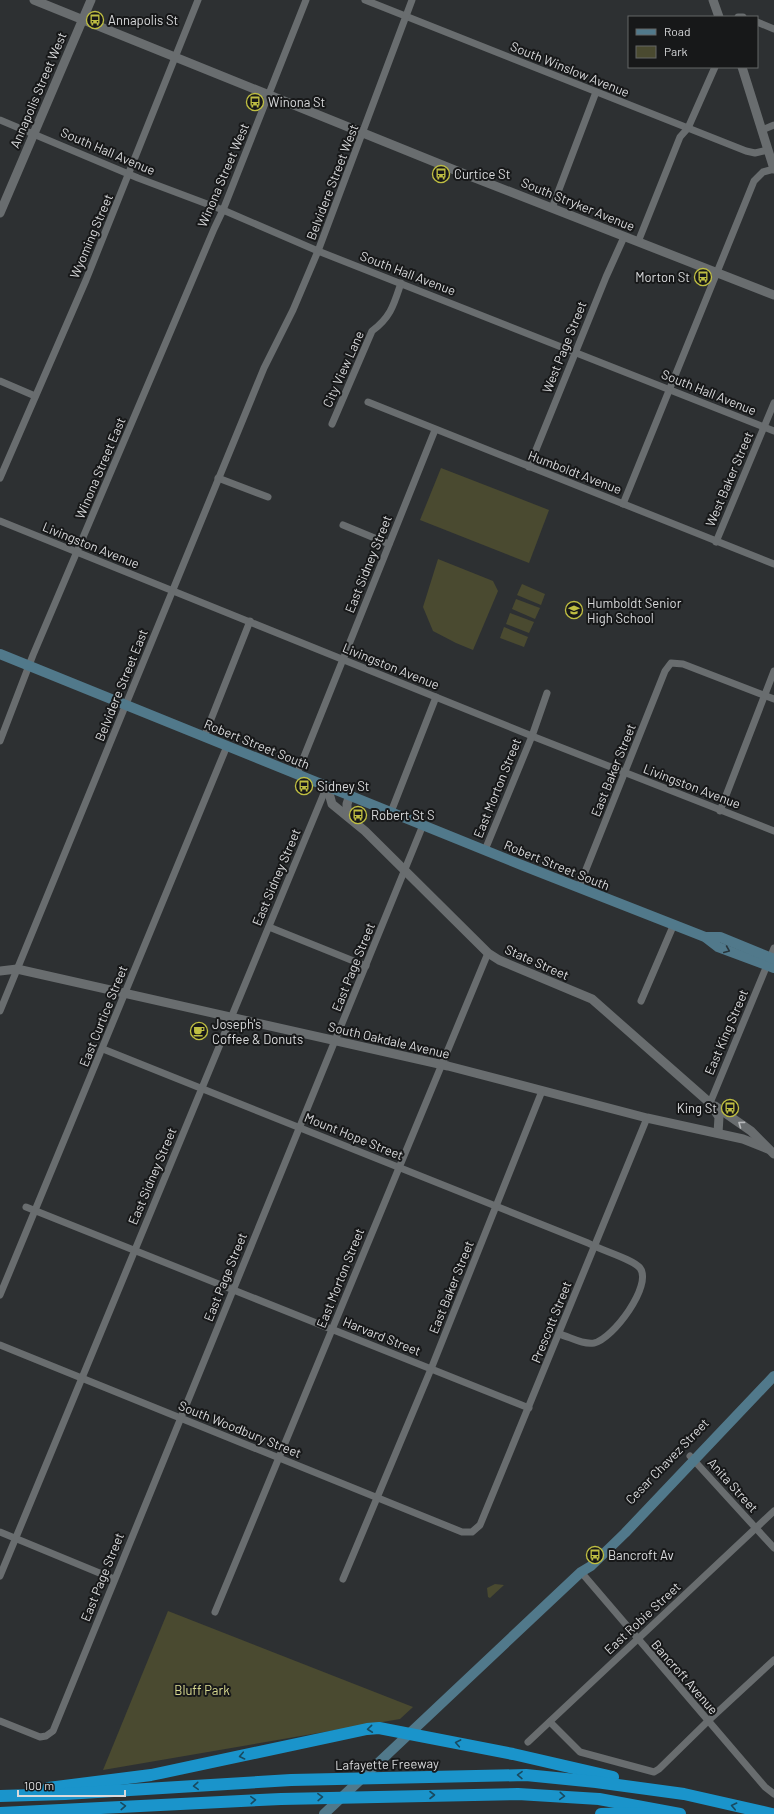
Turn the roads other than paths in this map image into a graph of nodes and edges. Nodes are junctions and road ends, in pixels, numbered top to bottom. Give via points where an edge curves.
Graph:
1 (34, 0) edge
2 (91, 0) edge
3 (198, 0) edge
4 (306, 0) edge
5 (365, 0) edge
6 (412, 0) edge
7 (713, 0) edge
8 (719, 16) edge
9 (406, 17) junction
10 (83, 20) junction
11 (758, 22) edge
12 (774, 29) edge
13 (176, 58) junction
14 (715, 68) edge
15 (742, 68) edge
16 (596, 92) junction
17 (270, 95) junction
18 (0, 120) edge
19 (774, 125) edge
20 (688, 128) junction
21 (762, 130) junction
22 (363, 132) junction
23 (34, 134) junction
24 (768, 150) junction
25 (774, 169) edge
26 (130, 174) junction
27 (552, 208) junction
28 (223, 210) junction
29 (0, 213) edge
30 (624, 237) junction
31 (638, 242) junction
32 (318, 251) junction
33 (717, 273) junction
34 (401, 283) junction
35 (774, 296) edge
36 (177, 315) joint
37 (576, 352) junction
38 (264, 368) joint
39 (0, 380) edge
40 (670, 390) junction
41 (35, 396) junction
42 (368, 402) dead end
43 (774, 403) edge
44 (332, 424) dead end
45 (764, 427) junction
46 (435, 430) junction
47 (774, 431) edge
48 (529, 467) junction
49 (0, 478) edge
50 (218, 478) junction
51 (268, 497) dead end
52 (623, 504) junction
53 (0, 521) edge
54 (343, 525) dead end
55 (716, 542) junction
56 (389, 544) junction
57 (78, 552) junction
58 (774, 564) edge
59 (173, 591) junction
60 (250, 621) junction
61 (0, 654) edge
62 (343, 659) junction
63 (29, 666) junction
64 (774, 671) edge
65 (547, 693) dead end
66 (764, 695) junction
67 (436, 697) junction
68 (774, 700) edge
69 (126, 705) junction
70 (532, 736) junction
71 (204, 737) junction
72 (0, 742) edge
73 (227, 746) junction
74 (626, 773) junction
75 (297, 774) junction
76 (327, 786) junction
77 (350, 796) junction
78 (720, 811) junction
79 (391, 812) junction
80 (347, 814) junction
81 (423, 825) junction
82 (774, 830) edge
83 (485, 850) junction
84 (404, 871) junction
85 (579, 887) junction
86 (674, 924) junction
87 (268, 927) junction
88 (488, 953) junction
89 (774, 954) edge
90 (752, 956) junction
91 (366, 966) junction
92 (17, 969) junction
93 (0, 971) edge
94 (771, 971) edge
95 (126, 994) junction
96 (641, 1001) dead end
97 (0, 1011) edge
98 (231, 1018) junction
99 (336, 1041) junction
100 (103, 1049) junction
101 (441, 1065) junction
102 (202, 1089) junction
103 (542, 1091) junction
104 (710, 1103) junction
105 (647, 1118) junction
106 (300, 1127) junction
107 (718, 1133) junction
108 (771, 1152) edge
109 (399, 1168) junction
110 (26, 1207) dead end
111 (497, 1207) junction
112 (36, 1210) junction
113 (595, 1248) junction
114 (134, 1250) junction
115 (233, 1290) junction
116 (0, 1295) edge
117 (332, 1330) junction
118 (559, 1334) junction
119 (0, 1345) edge
120 (431, 1369) junction
121 (774, 1370) edge
122 (774, 1376) edge
123 (81, 1378) junction
124 (529, 1408) junction
125 (180, 1418) junction
126 (278, 1457) junction
127 (692, 1458) junction
128 (376, 1498) junction
129 (774, 1511) edge
130 (756, 1528) junction
131 (0, 1532) edge
132 (472, 1532) joint
133 (16, 1538) junction
134 (774, 1548) edge
135 (581, 1572) junction
136 (0, 1576) edge
137 (114, 1579) junction
138 (343, 1579) dead end
139 (215, 1612) dead end
140 (637, 1639) junction
141 (774, 1660) edge
142 (0, 1721) edge
143 (708, 1721) junction
144 (550, 1722) junction
145 (408, 1733) junction
146 (528, 1742) dead end
147 (684, 1794) junction
148 (774, 1794) edge
149 (0, 1795) edge
150 (0, 1813) edge
151 (324, 1814) edge
152 (601, 1814) edge
153 (657, 1814) edge
154 (680, 1814) edge
155 (772, 1814) edge

1 - 10 street, South Stryker Avenue
2 - 10 street, Annapolis Street West
3 - 13 street, Wyoming Street
4 - 17 street, Winona Street West
5 - 9 street, South Winslow Avenue
6 - 9 street, Belvidere Street West
7 - 8 street
9 - 16 street, South Winslow Avenue
9 - 22 street, Belvidere Street West
10 - 13 street, South Stryker Avenue
10 - 23 street, Annapolis Street West
11 - 12 street
13 - 17 street, South Stryker Avenue
13 - 26 street, Wyoming Street
14 - 20 street
15 - 21 street
16 - 20 street, South Winslow Avenue
16 - 27 street
17 - 22 street, South Stryker Avenue
17 - 28 street, Winona Street West
18 - 23 street, South Hall Avenue
19 - 21 street
20 - 24 street, South Winslow Avenue via 746,151 755,153
20 - 31 street via 680,137
21 - 24 street
22 - 27 street, South Stryker Avenue
22 - 32 street, Belvidere Street West
23 - 26 street, South Hall Avenue
23 - 29 street, Annapolis Street West
24 - 25 street
25 - 33 street via 763,172 754,181
26 - 28 street, South Hall Avenue
26 - 41 street, Wyoming Street
27 - 30 street, South Stryker Avenue
28 - 32 street, South Hall Avenue
28 - 36 street, Winona Street West
30 - 31 street, South Stryker Avenue
30 - 37 street, West Page Street
31 - 33 street, South Stryker Avenue
32 - 34 street, South Hall Avenue
32 - 38 street, Belvidere Street West via 293,310
33 - 35 street, South Stryker Avenue
33 - 40 street
34 - 37 street, South Hall Avenue
34 - 44 street, City View Lane via 390,314 372,331
36 - 57 street, Winona Street East
37 - 40 street, South Hall Avenue
37 - 48 street, West Page Street
38 - 50 street, Belvidere Street East
39 - 41 street
40 - 45 street, South Hall Avenue
40 - 52 street
41 - 49 street, Wyoming Street
42 - 46 street, Humboldt Avenue
43 - 45 street, West Baker Street
45 - 47 street, South Hall Avenue
45 - 55 street, West Baker Street
46 - 48 street, Humboldt Avenue
46 - 56 street, East Sidney Street
48 - 52 street, Humboldt Avenue
50 - 51 street
50 - 59 street, Belvidere Street East
52 - 55 street, Humboldt Avenue
53 - 57 street, Livingston Avenue
54 - 56 street
55 - 58 street, Humboldt Avenue
56 - 62 street, East Sidney Street
57 - 59 street, Livingston Avenue
57 - 63 street, Winona Street East
59 - 60 street, Livingston Avenue
59 - 69 street, Belvidere Street East
60 - 62 street, Livingston Avenue
60 - 71 street
61 - 63 main road, Robert Street South
62 - 67 street, Livingston Avenue
62 - 75 street, East Sidney Street
63 - 69 main road, Robert Street South
63 - 72 street, Winona Street East
64 - 66 street
65 - 70 street, East Morton Street
66 - 68 street
66 - 74 street, East Baker Street via 683,664 671,663 665,671
66 - 78 street
67 - 70 street, Livingston Avenue
67 - 79 street
69 - 71 main road, Robert Street South
69 - 92 street, Belvidere Street East
70 - 74 street, Livingston Avenue
70 - 83 street, East Morton Street
71 - 73 main road, Robert Street South
73 - 75 main road, Robert Street South
73 - 95 street, East Curtice Street
74 - 78 street, Livingston Avenue
74 - 85 street, East Baker Street
75 - 76 main road, Robert Street South
76 - 77 main road, Robert Street South
76 - 80 street, State Street via 332,804
76 - 87 street, East Sidney Street
77 - 79 main road, Robert Street South
77 - 80 street
78 - 82 street, Livingston Avenue
79 - 81 main road, Robert Street South
80 - 84 street, State Street
81 - 83 main road, Robert Street South
81 - 84 street, East Page Street
83 - 85 main road, Robert Street South
84 - 88 street, State Street
84 - 91 street, East Page Street
85 - 86 main road, Robert Street South
86 - 90 main road, Robert Street South via 705,936 715,945
86 - 96 street
87 - 91 street
87 - 98 street, East Sidney Street
88 - 101 street, East Morton Street
88 - 104 street, State Street via 592,1000
89 - 90 main road, Robert Street South
90 - 94 main road
91 - 99 street, East Page Street
92 - 93 street, South Oakdale Avenue
92 - 95 street, South Oakdale Avenue
92 - 97 street, Belvidere Street East
94 - 104 street, East King Street
95 - 98 street, South Oakdale Avenue
95 - 100 street, East Curtice Street
98 - 99 street, South Oakdale Avenue
98 - 102 street, East Sidney Street
99 - 101 street, South Oakdale Avenue
99 - 106 street, East Page Street
100 - 102 street, Mount Hope Street
100 - 112 street, East Curtice Street
101 - 103 street, South Oakdale Avenue
101 - 109 street, East Morton Street
102 - 106 street, Mount Hope Street
102 - 114 street, East Sidney Street
103 - 105 street, South Oakdale Avenue
103 - 111 street, East Baker Street
104 - 107 street, State Street via 719,1117
108 -> 104 street, State Street via 751,1131
105 - 107 street, South Oakdale Avenue
105 - 113 street, Prescott Street
106 - 109 street, Mount Hope Street
106 - 115 street, East Page Street
107 - 108 street, South Oakdale Avenue via 750,1141
109 - 111 street, Mount Hope Street
109 - 117 street, East Morton Street
110 - 112 street, Harvard Street
111 - 113 street, Mount Hope Street
111 - 120 street, East Baker Street
112 - 114 street, Harvard Street
112 - 116 street, East Curtice Street
113 - 118 street, Prescott Street
113 - 118 street, Mount Hope Street via 638,1266 643,1275 642,1286 620,1324 598,1342 586,1343
114 - 115 street, Harvard Street
114 - 123 street, East Sidney Street
115 - 117 street, Harvard Street
115 - 125 street, East Page Street
117 - 120 street, Harvard Street
117 - 126 street, East Morton Street
118 - 124 street, Prescott Street
119 - 123 street, South Woodbury Street
120 - 124 street, Harvard Street
120 - 128 street, East Baker Street
121 - 127 main road, Cesar Chavez Street
122 - 127 main road, Cesar Chavez Street
123 - 125 street, South Woodbury Street
123 - 133 street, East Sidney Street
124 - 132 street, Prescott Street via 480,1525
125 - 126 street, South Woodbury Street
125 - 137 street, East Page Street
126 - 128 street, South Woodbury Street
126 - 139 street, East Morton Street
127 - 130 street, Anita Street
127 - 135 main road, Cesar Chavez Street via 625,1533 591,1566
128 - 132 street, South Woodbury Street via 462,1532
128 - 138 street, East Baker Street
129 - 130 street, East Robie Street
130 - 134 street, Anita Street
130 - 140 street, East Robie Street
131 - 133 street
133 - 136 street, East Sidney Street
133 - 137 street
135 - 140 street, Bancroft Avenue
135 - 145 main road, Cesar Chavez Street
137 - 142 street, East Page Street via 52,1731 40,1737
140 - 143 street, Bancroft Avenue
140 - 144 street, East Robie Street
141 - 143 street
143 - 144 street via 654,1772 580,1752
143 - 148 street, Bancroft Avenue
144 - 146 street, East Robie Street
147 -> 145 highway
145 -> 149 highway via 367,1729 151,1775
145 - 151 main road, Cesar Chavez Street
147 -> 149 highway, Lafayette Freeway via 550,1776 499,1775 291,1780 65,1794
155 -> 147 highway, Lafayette Freeway
150 -> 154 highway via 281,1798 547,1795 613,1801
152 - 153 highway

